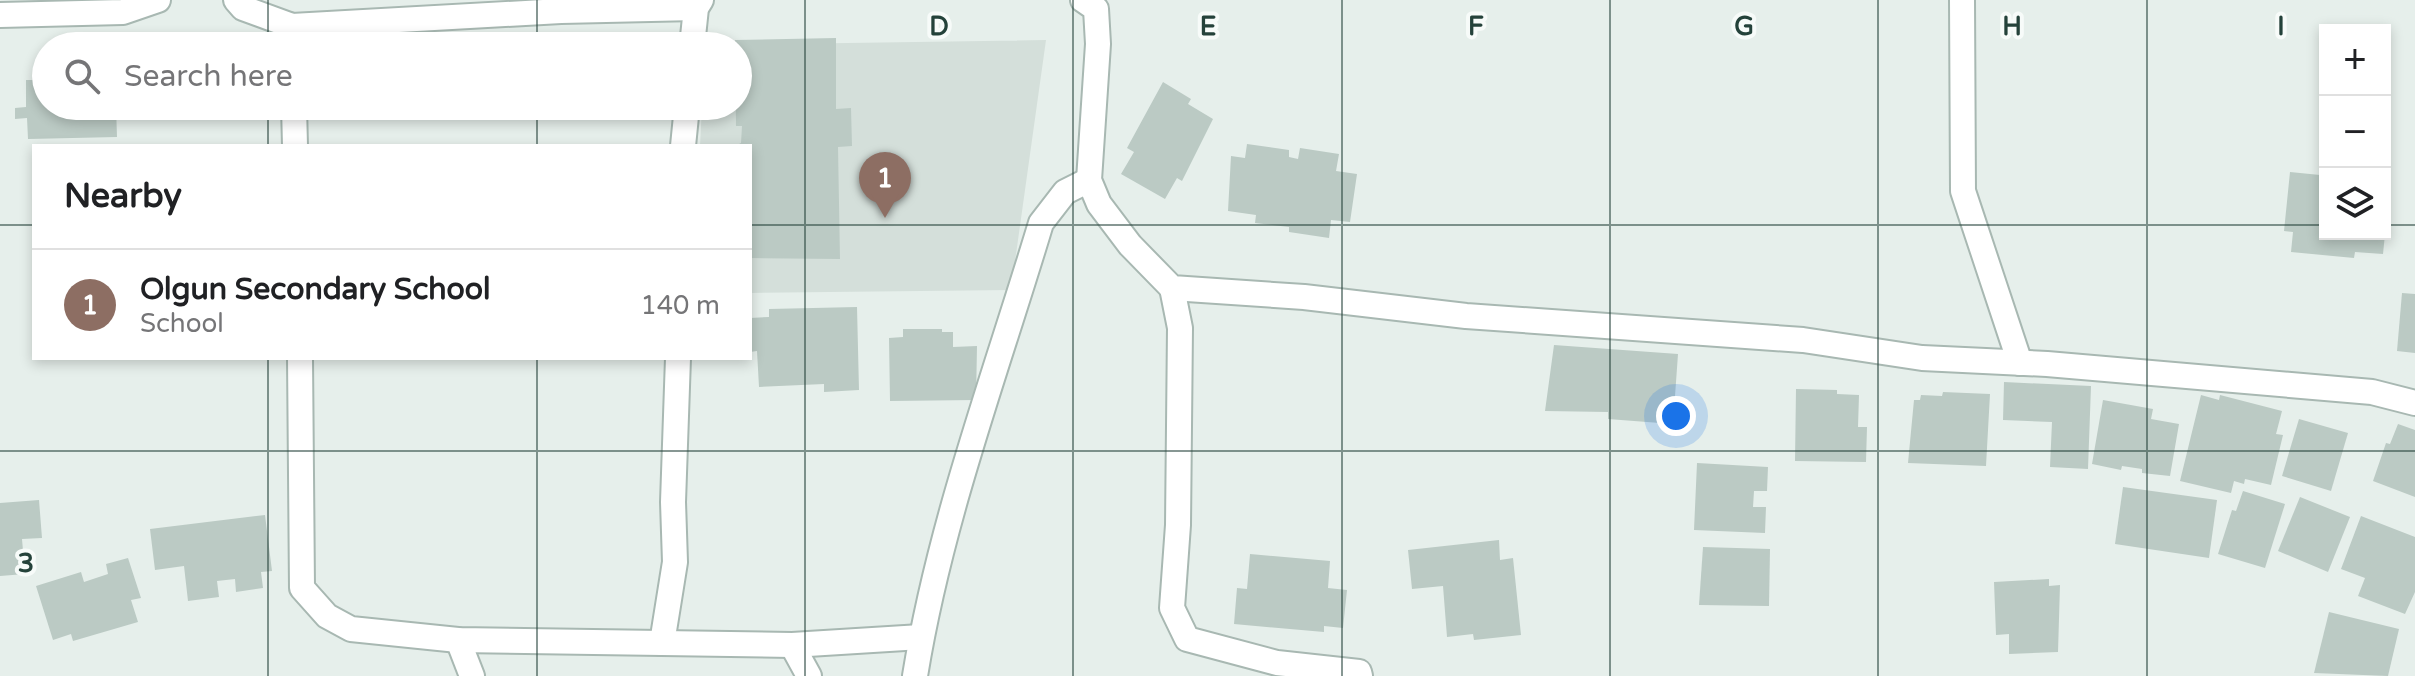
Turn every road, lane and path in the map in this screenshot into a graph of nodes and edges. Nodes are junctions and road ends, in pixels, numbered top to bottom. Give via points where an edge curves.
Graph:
1 (158, 0) edge
2 (236, 0) edge
3 (1083, 0) edge
4 (1962, 0) edge
5 (698, 4) edge
6 (0, 15) edge
7 (286, 32) edge
8 (336, 32) edge
9 (694, 32) edge
10 (294, 120) edge
11 (686, 120) edge
12 (295, 144) edge
13 (683, 144) edge
14 (1089, 180) junction
15 (1172, 288) junction
16 (300, 360) edge
17 (678, 360) edge
18 (2020, 363) junction
19 (2415, 403) edge
20 (921, 637) junction
21 (458, 640) junction
22 (662, 643) junction
23 (792, 645) junction
24 (472, 676) edge
25 (809, 676) edge
26 (915, 676) edge
27 (1360, 676) edge

1 - 6 street via 123,12
2 - 7 street
3 - 14 street via 1096,9 1098,44
4 - 18 street via 1963,191
5 - 8 street
5 - 9 street
10 - 12 street
11 - 13 street
14 - 15 street via 1099,204 1130,245
14 - 20 street via 1065,192 1041,223 968,450
15 - 18 street
15 - 27 street via 1180,328 1172,608 1187,639 1277,663
16 - 21 street via 302,588 327,616 351,629
17 - 22 street via 675,562
18 - 19 street via 2372,392
20 - 23 street
20 - 26 street
21 - 22 street
21 - 24 street
22 - 23 street
23 - 25 street

